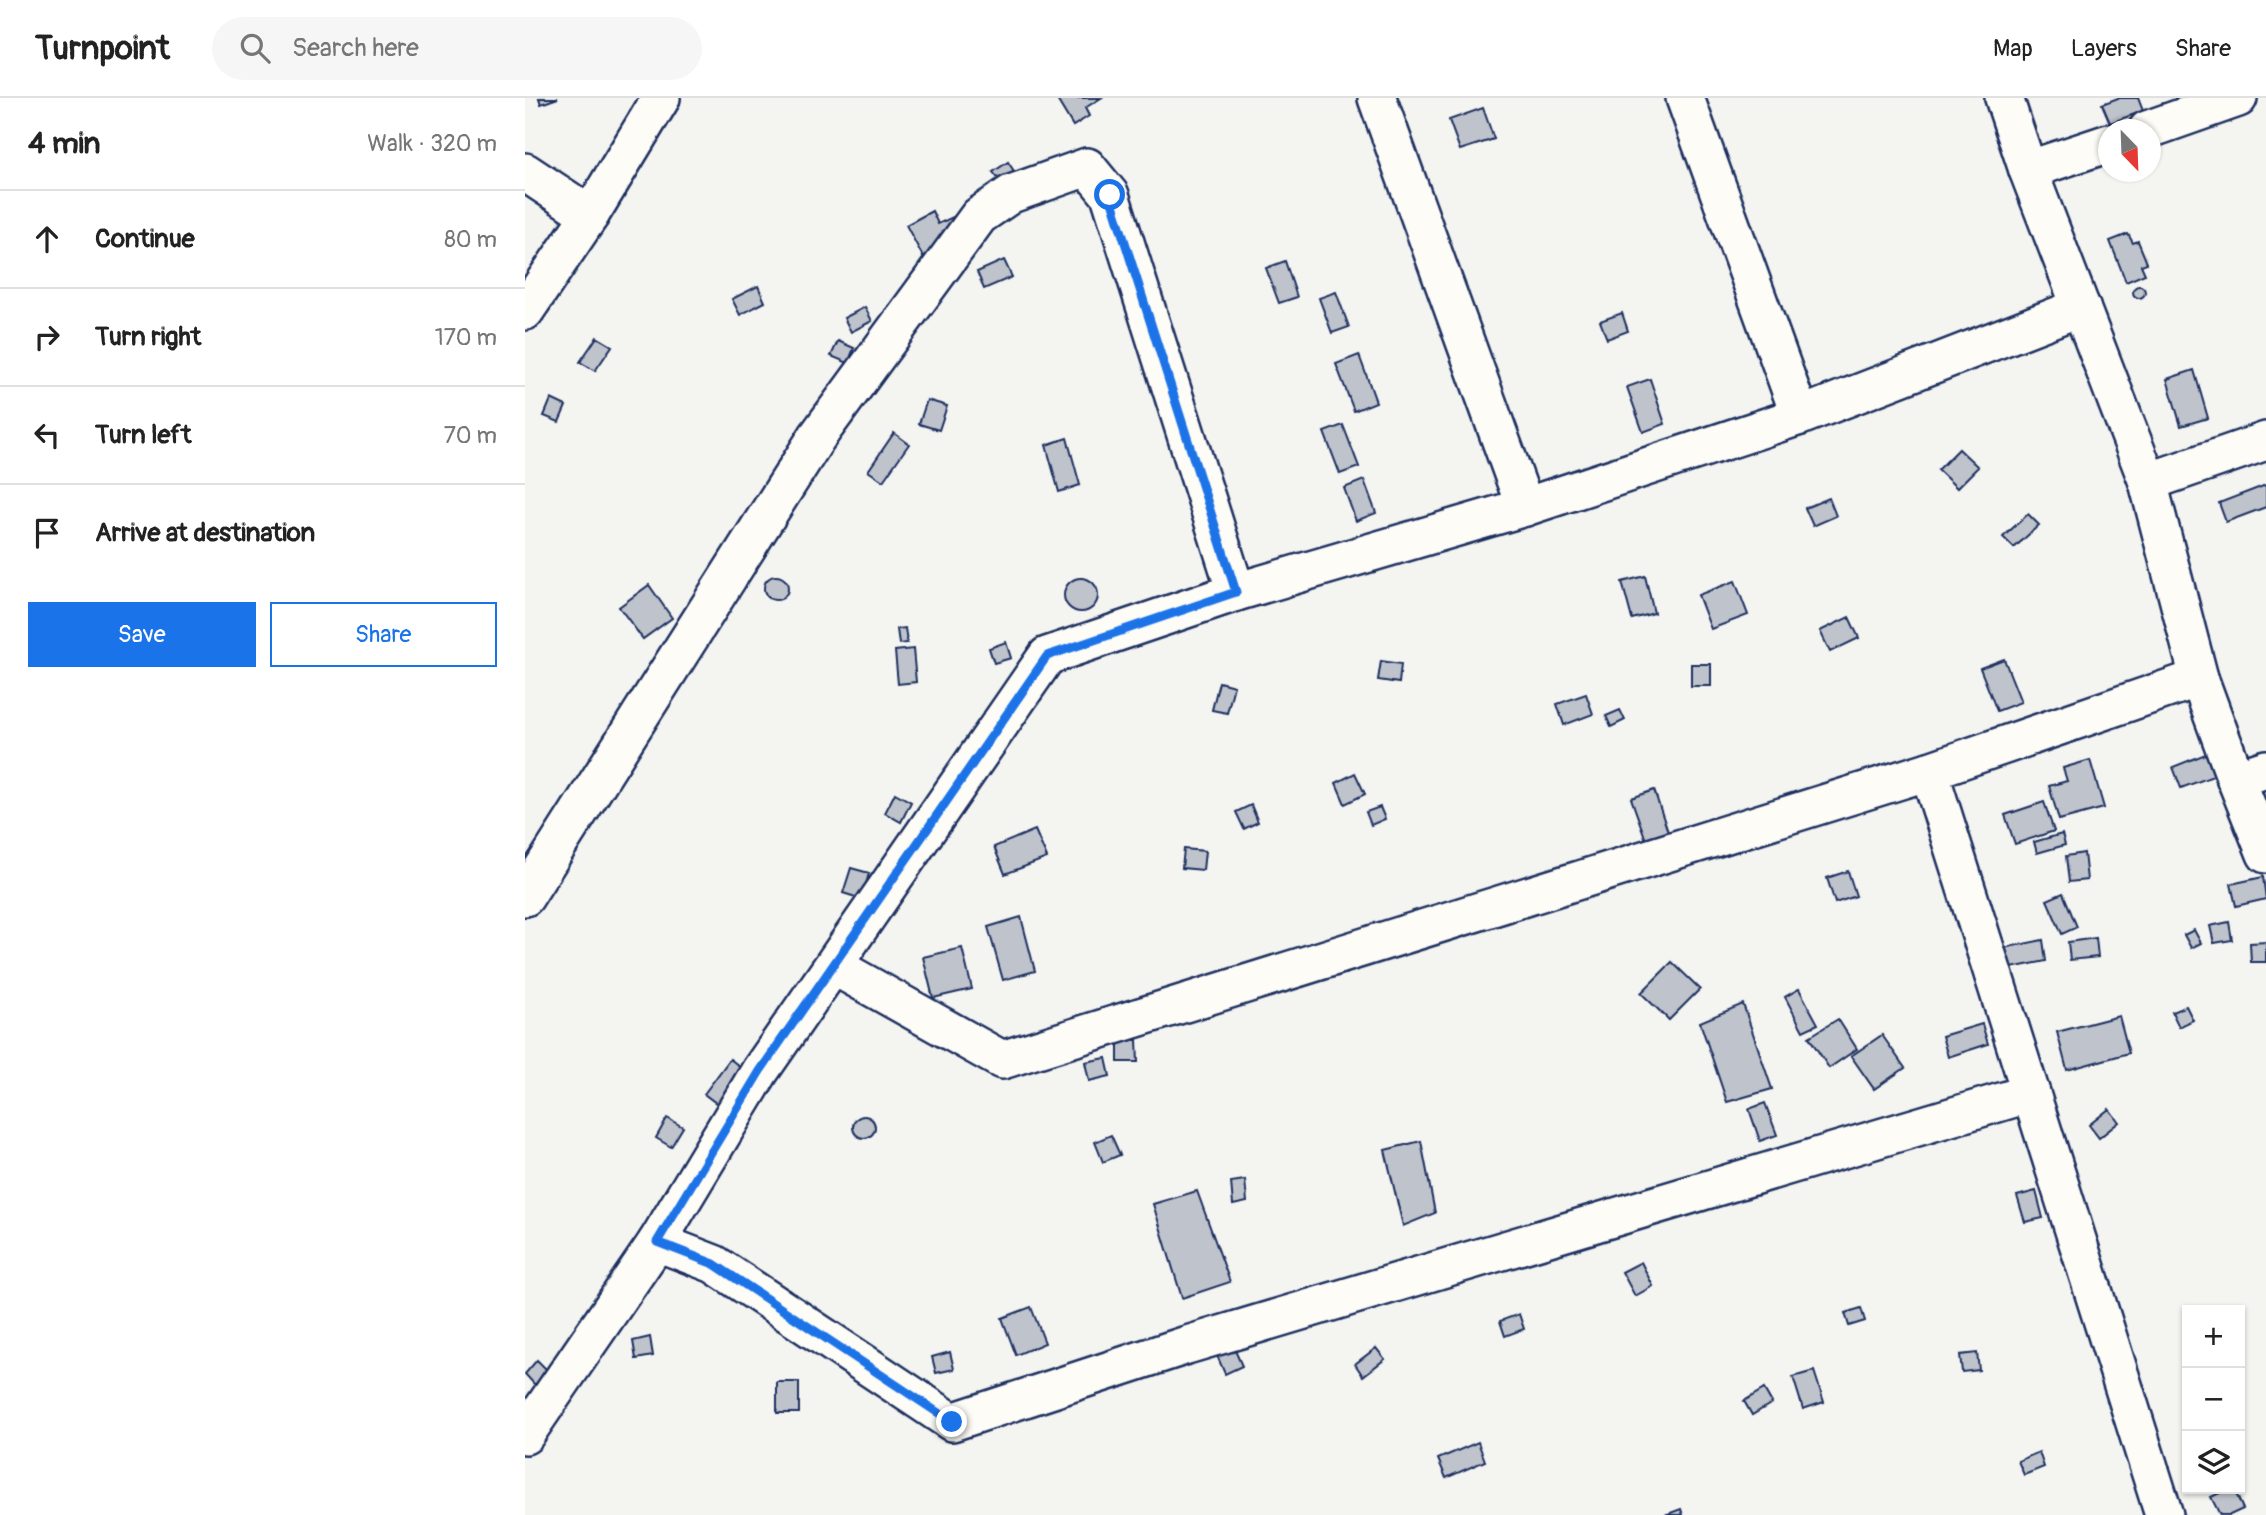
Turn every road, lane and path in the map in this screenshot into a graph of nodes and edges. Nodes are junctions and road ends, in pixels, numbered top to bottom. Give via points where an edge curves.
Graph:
1 (661, 98) edge
2 (1377, 98) edge
3 (1685, 98) edge
4 (2004, 98) edge
5 (2238, 98) edge
6 (2161, 125) edge
7 (2098, 147) edge
8 (2028, 170) junction
9 (525, 172) edge
10 (590, 215) junction
11 (2081, 307) junction
12 (525, 311) edge
13 (1800, 416) junction
14 (2266, 441) edge
15 (2148, 482) junction
16 (1525, 507) junction
17 (1236, 592) junction
18 (2199, 678) junction
19 (1929, 771) junction
20 (2251, 774) edge
21 (2266, 854) edge
22 (529, 881) edge
23 (834, 966) junction
24 (2031, 1093) junction
25 (657, 1242) junction
26 (525, 1435) edge
27 (2164, 1515) edge

1 - 10 street
2 - 16 street
3 - 13 street
4 - 8 street
5 - 6 street
7 - 8 street
8 - 11 street
9 - 10 street
10 - 12 street
11 - 13 street
11 - 15 street
13 - 16 street
14 - 15 street
15 - 18 street
16 - 17 street
17 - 22 street via 1110,195 1087,167 1011,194 979,216 817,437
17 - 23 street via 1047,656
18 - 19 street
18 - 20 street
19 - 23 street via 1002,1060
19 - 24 street
20 - 21 street
23 - 25 street via 760,1071
24 - 25 street via 1200,1341 952,1422 714,1264
24 - 27 street
25 - 26 street

